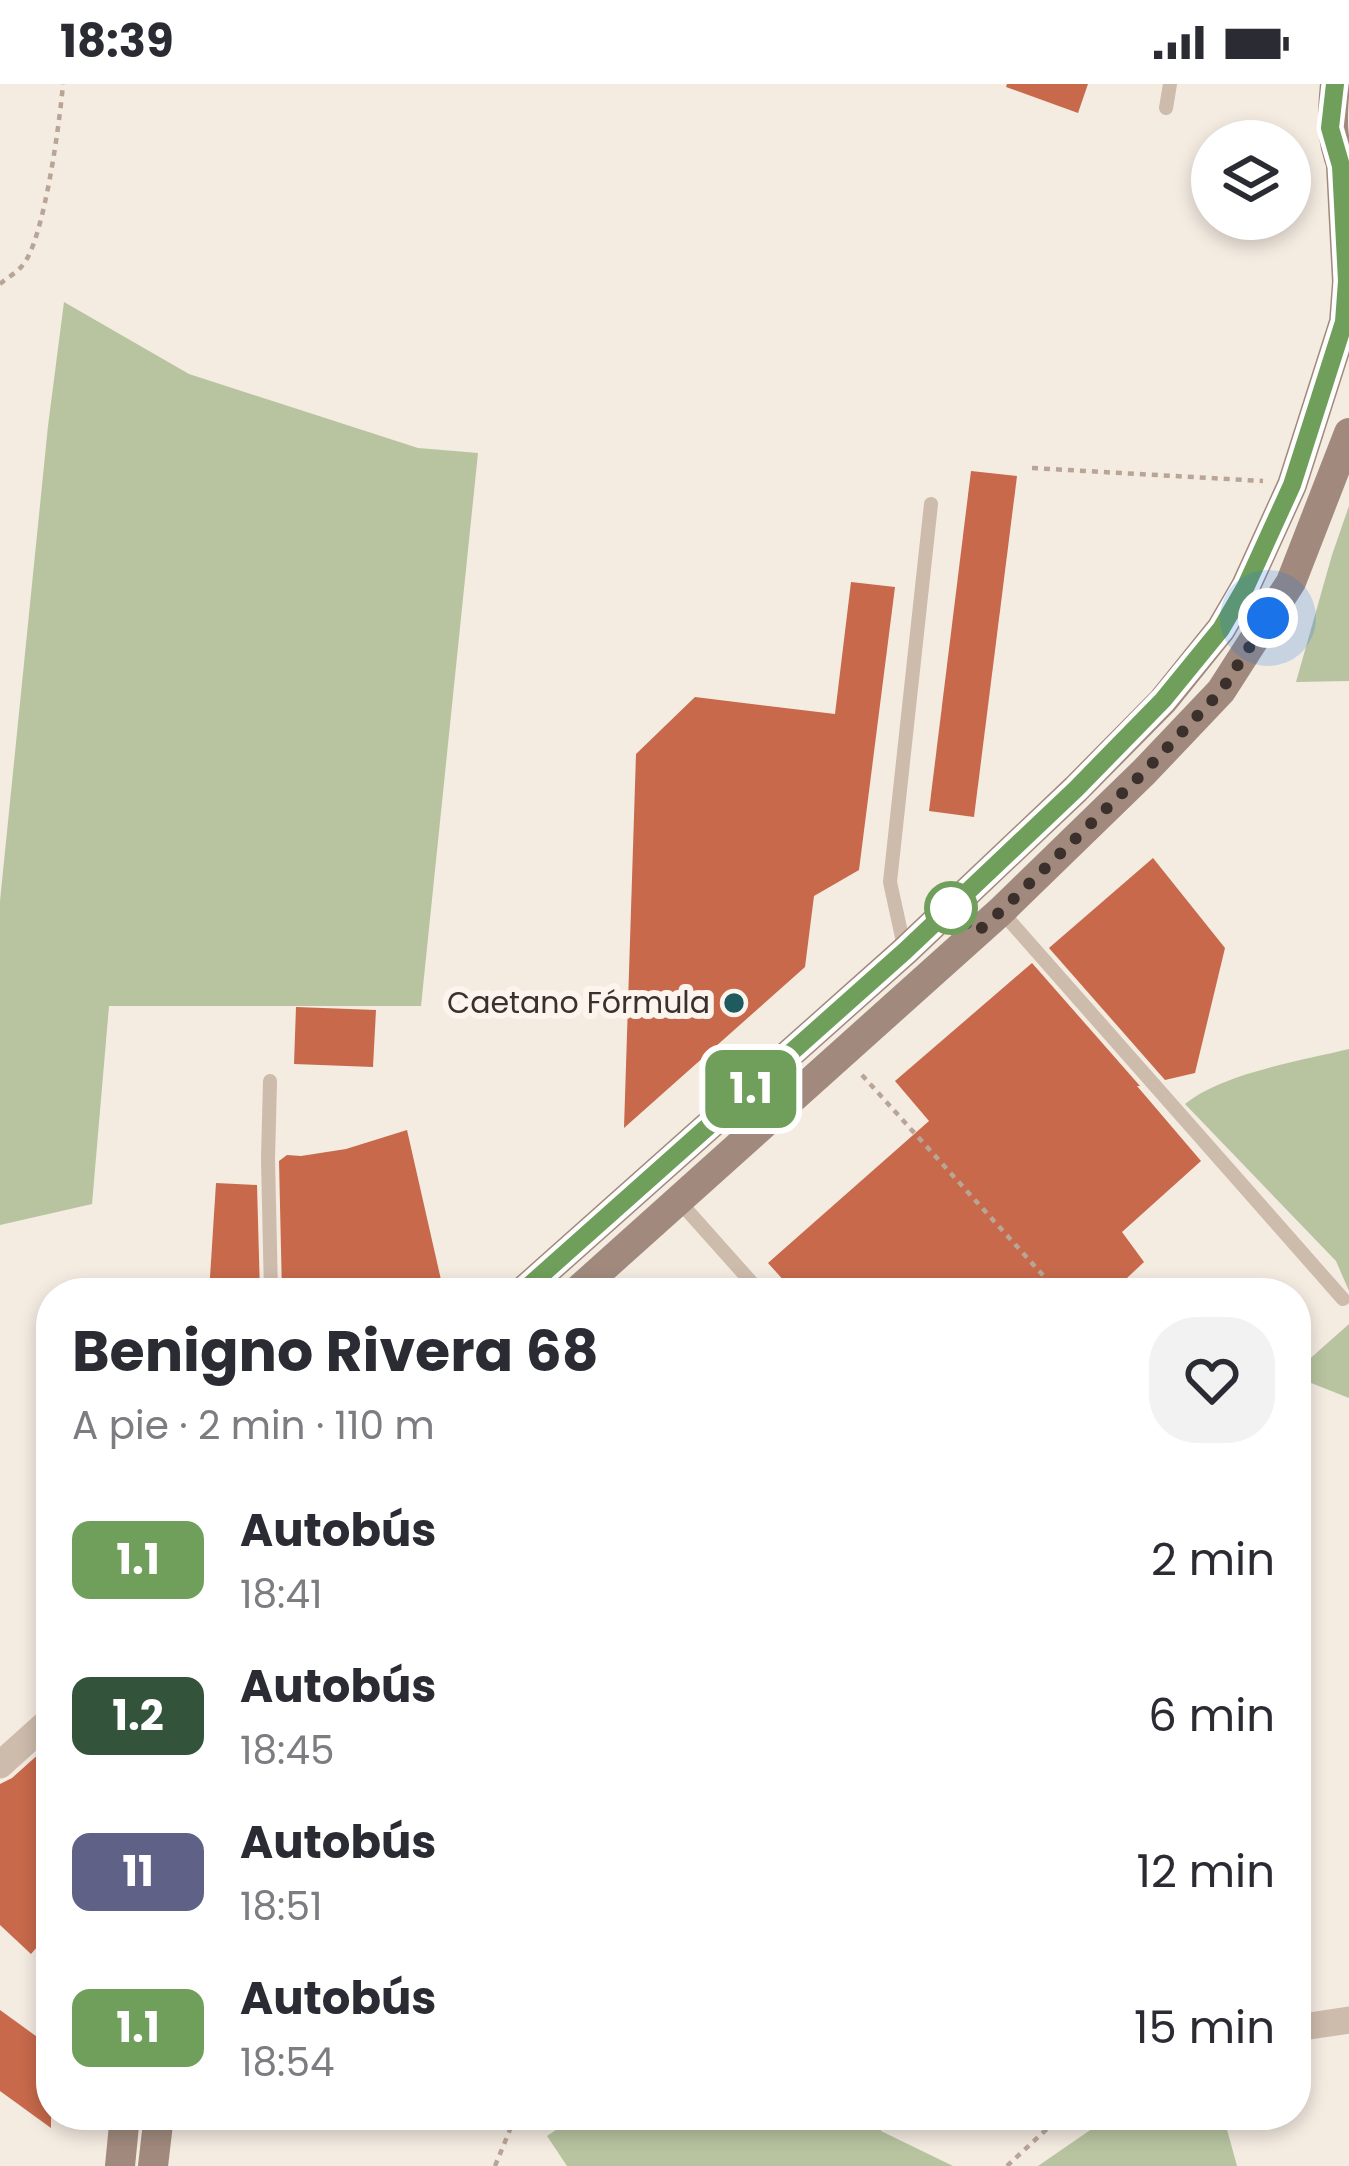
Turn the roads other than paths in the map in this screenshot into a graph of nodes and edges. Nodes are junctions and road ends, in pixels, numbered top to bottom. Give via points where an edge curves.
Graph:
1 (1170, 84) edge
2 (1335, 84) edge
3 (1166, 108) dead end
4 (1345, 174) edge
5 (1349, 433) edge
6 (932, 504) dead end
7 (1001, 911) junction
8 (905, 951) junction
9 (270, 1081) dead end
10 (678, 1200) junction
11 (271, 1278) edge
12 (537, 1278) edge
13 (592, 1278) edge
14 (747, 1278) edge
15 (1342, 1299) dead end
16 (36, 1733) edge
17 (0, 1765) edge
18 (1349, 2020) edge
19 (1311, 2026) edge
20 (124, 2130) edge
21 (157, 2130) edge
22 (120, 2166) edge
23 (153, 2166) edge

1 - 3 lane
2 - 4 main road via 1330,128
4 - 8 main road via 1344,322 1292,485 1246,586 1163,700
5 - 7 main road via 1292,581 1221,691
6 - 8 lane via 890,882
7 - 10 main road
7 - 15 lane
8 - 12 main road
9 - 11 lane
10 - 13 main road
10 - 14 lane
16 - 17 street
18 - 19 street
20 - 22 main road
21 - 23 main road

